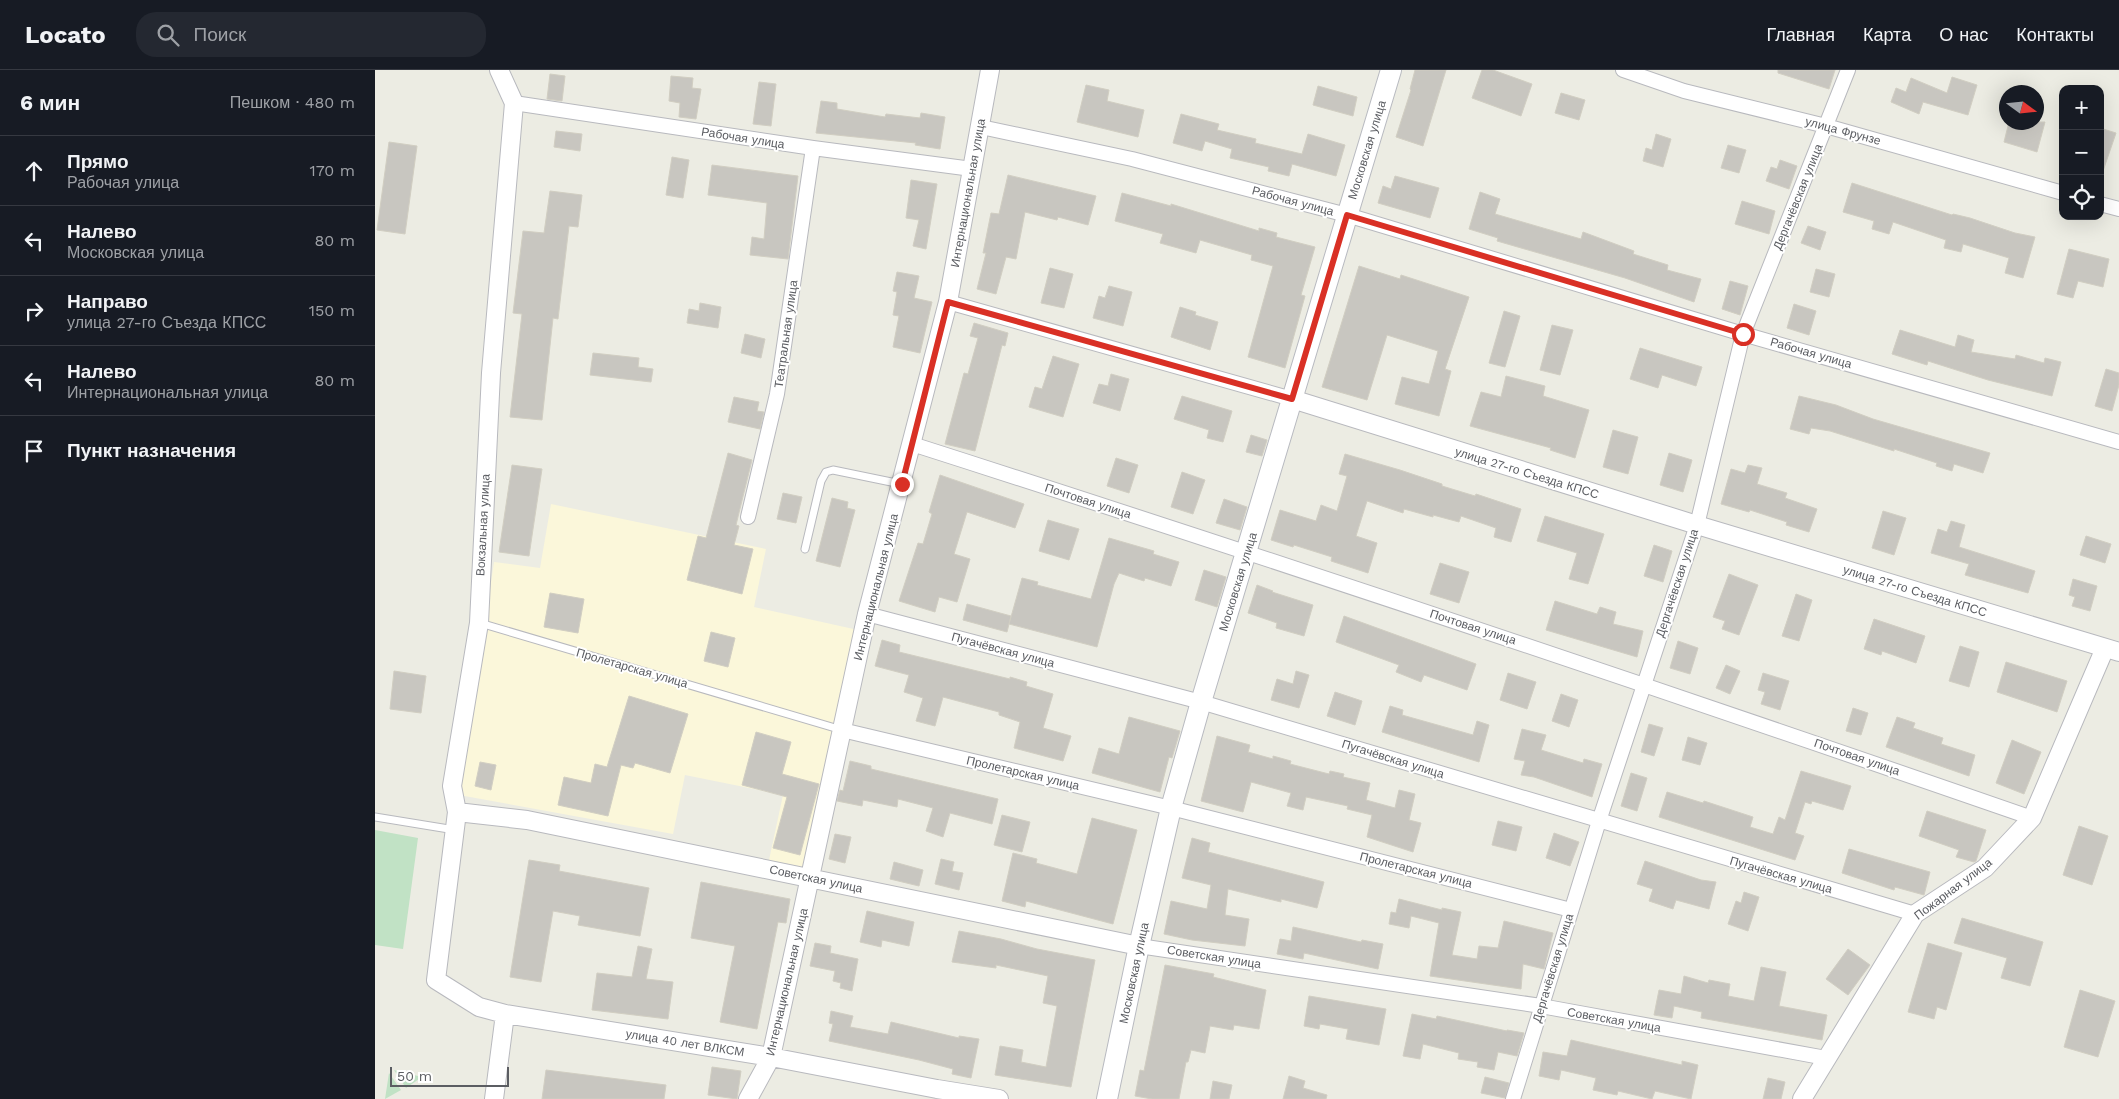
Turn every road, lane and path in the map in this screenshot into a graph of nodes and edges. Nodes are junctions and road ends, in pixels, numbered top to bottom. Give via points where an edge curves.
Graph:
1 (499, 70) edge
2 (990, 70) edge
3 (1391, 70) edge
4 (1623, 70) edge
5 (1848, 70) edge
6 (514, 103) junction
7 (1826, 126) junction
8 (981, 127) junction
9 (813, 148) junction
10 (972, 169) junction
11 (2059, 192) edge
12 (2104, 205) edge
13 (2119, 209) edge
14 (1347, 215) junction
15 (948, 302) junction
16 (1743, 334) junction
17 (1292, 399) junction
18 (2119, 442) edge
19 (912, 444) junction
20 (902, 484) junction
21 (748, 517) dead end
22 (1697, 526) junction
23 (805, 549) dead end
24 (1247, 551) junction
25 (867, 614) junction
26 (479, 623) junction
27 (2112, 650) edge
28 (1644, 684) junction
29 (1201, 702) junction
30 (842, 730) junction
31 (1171, 808) junction
32 (457, 812) junction
33 (375, 817) edge
34 (2032, 818) junction
35 (1599, 821) junction
36 (455, 830) junction
37 (810, 878) junction
38 (1571, 910) junction
39 (1915, 914) junction
40 (1139, 946) junction
41 (436, 980) joint
42 (1541, 1006) junction
43 (505, 1014) junction
44 (771, 1057) junction
45 (1826, 1058) junction
46 (494, 1099) edge
47 (748, 1099) edge
48 (999, 1099) edge
49 (1107, 1099) edge
50 (1513, 1099) edge
51 (1802, 1099) edge

1 - 6 street, Вокзальная улица
2 - 8 street, Интернациональная улица
3 - 14 main road, Московская улица
4 - 7 street, улица Фрунзе via 1685,91
5 - 7 street, Дергачёвская улица
6 - 9 street, Рабочая улица
6 - 26 street, Вокзальная улица via 491,372
7 - 11 street, улица Фрунзе
7 - 16 street, Дергачёвская улица
8 - 10 street, Интернациональная улица
8 - 14 street, Рабочая улица via 1132,159
9 - 10 street, Рабочая улица
9 - 21 street, Театральная улица via 777,394
10 - 15 street, Интернациональная улица
12 - 13 street
14 - 16 street, Рабочая улица
14 - 17 main road, Московская улица
15 - 17 street, улица 27-го Съезда КПСС
15 - 19 street, Интернациональная улица
16 - 18 street, Рабочая улица
16 - 22 street, Дергачёвская улица
17 - 22 street, улица 27-го Съезда КПСС
17 - 24 main road, Московская улица
19 - 20 street, Интернациональная улица
19 - 24 street, Почтовая улица
20 - 23 lane via 833,470 826,472
20 - 25 street, Интернациональная улица
22 - 27 street, улица 27-го Съезда КПСС
22 - 28 street, Дергачёвская улица
24 - 28 street, Почтовая улица
24 - 29 main road, Московская улица
25 - 29 street, Пугачёвская улица
25 - 30 street, Интернациональная улица
26 - 30 lane, Пролетарская улица
26 - 32 street, Вокзальная улица via 452,786
27 - 34 street, Пожарная улица
28 - 34 street, Почтовая улица
28 - 35 street, Дергачёвская улица
29 - 31 main road, Московская улица
29 - 35 street, Пугачёвская улица
30 - 31 street, Пролетарская улица
30 - 37 street, Интернациональная улица
31 - 38 street, Пролетарская улица
31 - 40 main road, Московская улица
32 - 36 street, Вокзальная улица
32 - 37 street, Советская улица via 527,820
33 - 36 lane
34 - 39 street, Пожарная улица via 1985,868
35 - 38 street, Дергачёвская улица
35 - 39 street, Пугачёвская улица
36 - 41 street, Вокзальная улица
37 - 40 street, Советская улица
37 - 44 street, Интернациональная улица
38 - 42 street, Дергачёвская улица
39 - 45 street, Пожарная улица
40 - 42 street, Советская улица
40 - 49 main road, Московская улица
41 - 43 street, улица 40 лет ВЛКСМ via 479,1007
42 - 45 street, Советская улица
42 - 50 street, Дергачёвская улица
43 - 44 street, улица 40 лет ВЛКСМ
43 - 46 street
44 - 47 street, Интернациональная улица
44 - 48 street, улица 40 лет ВЛКСМ
45 - 51 street, Пожарная улица

